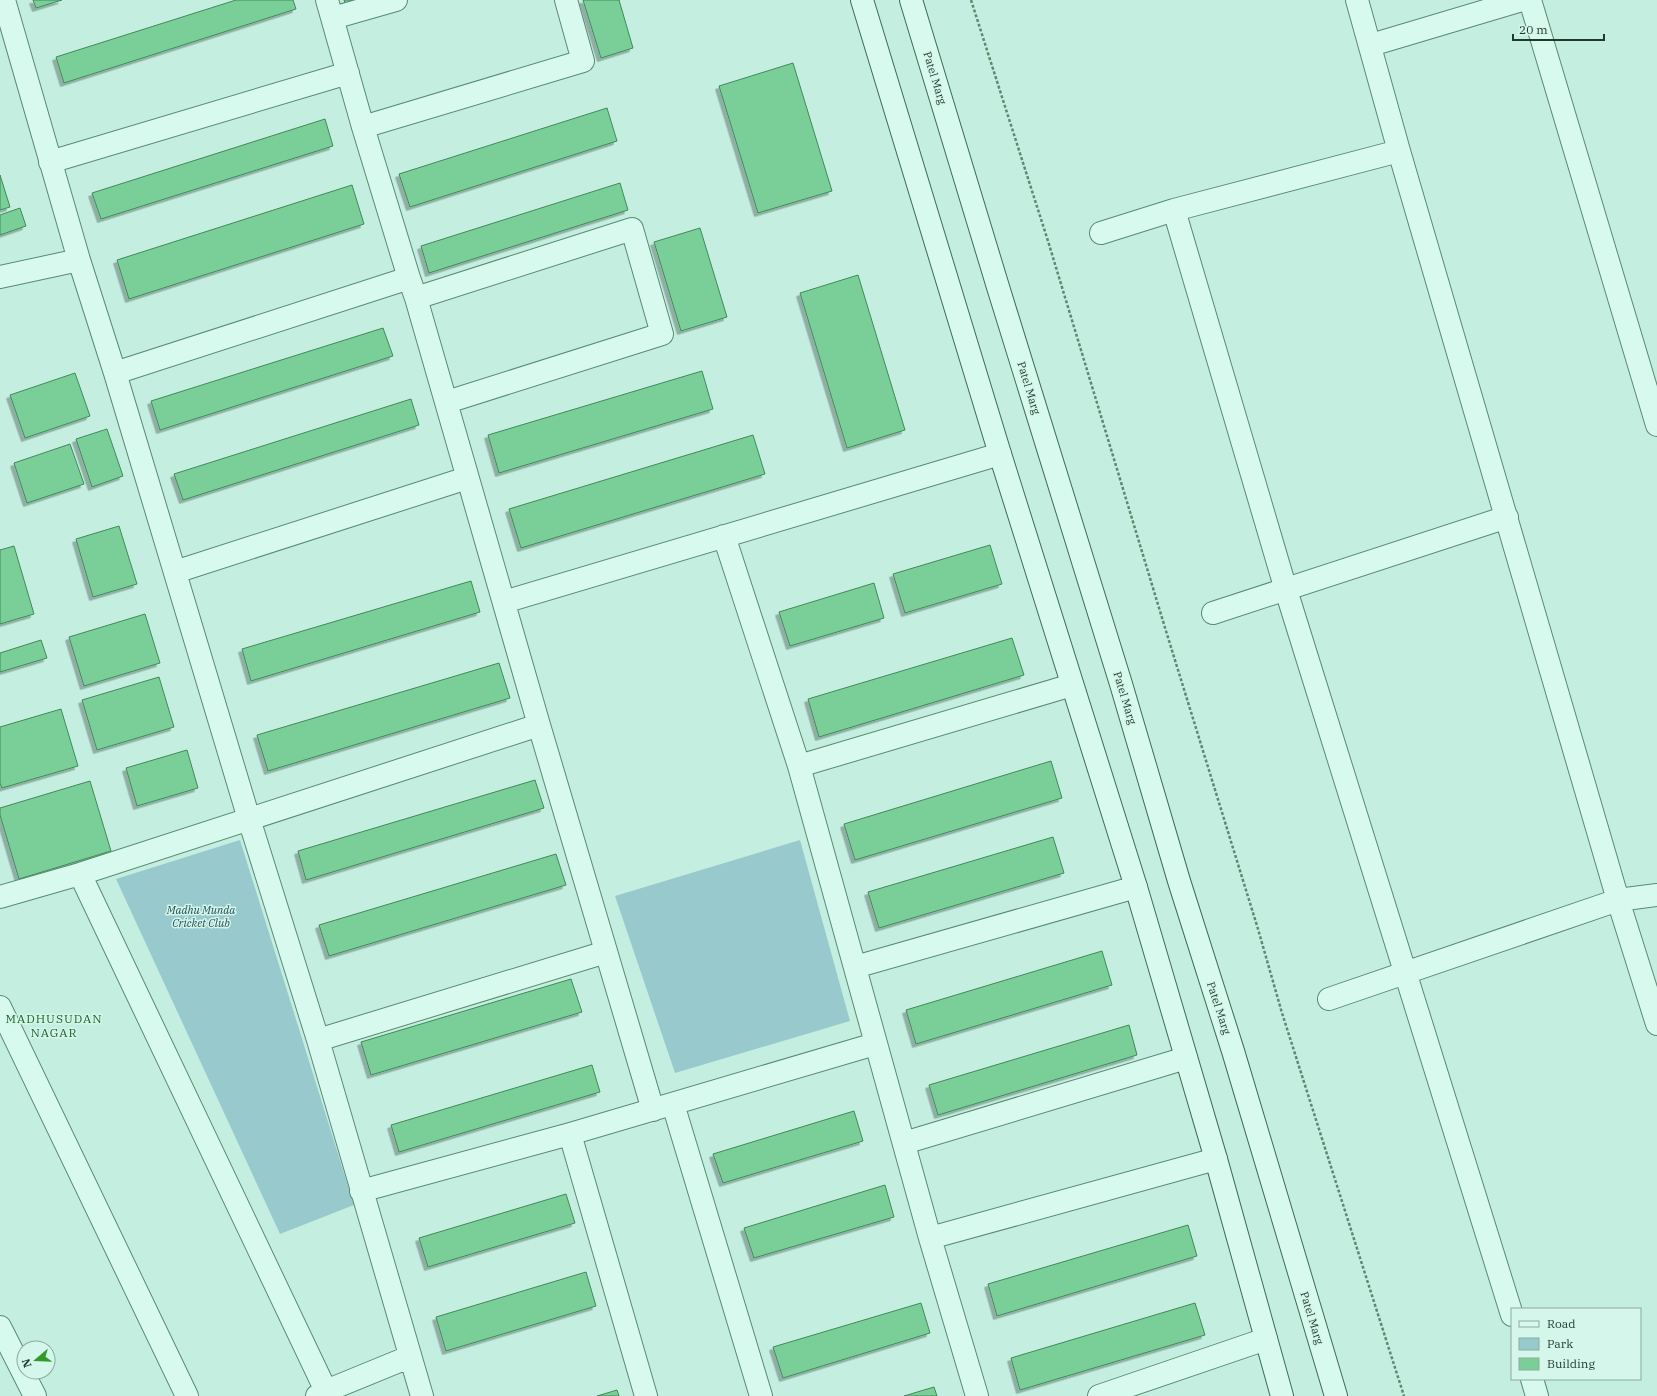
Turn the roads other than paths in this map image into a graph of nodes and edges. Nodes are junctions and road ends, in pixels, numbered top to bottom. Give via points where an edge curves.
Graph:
1 (4, 0) edge
2 (396, 0) edge
3 (566, 0) edge
4 (862, 0) edge
5 (911, 0) edge
6 (1357, 0) edge
7 (1522, 0) edge
8 (1530, 0) edge
9 (330, 9) edge
10 (1370, 45) junction
11 (348, 73) junction
12 (363, 127) junction
13 (1399, 151) junction
14 (50, 162) junction
15 (1174, 210) junction
16 (1101, 233) dead end
17 (79, 260) junction
18 (0, 277) edge
19 (409, 278) junction
20 (416, 298) junction
21 (115, 373) junction
22 (447, 402) junction
23 (1657, 425) edge
24 (1000, 454) junction
25 (467, 478) junction
26 (1507, 517) junction
27 (724, 536) junction
28 (175, 572) junction
29 (1286, 590) junction
30 (504, 602) junction
31 (1213, 613) dead end
32 (1072, 686) junction
33 (539, 725) junction
34 (799, 766) junction
35 (249, 819) junction
36 (80, 874) junction
37 (1136, 887) junction
38 (1657, 895) edge
39 (0, 897) edge
40 (1618, 900) junction
41 (606, 952) junction
42 (855, 967) junction
43 (1405, 974) junction
44 (1328, 999) dead end
45 (0, 1007) edge
46 (1657, 1024) edge
47 (318, 1040) junction
48 (875, 1044) junction
49 (1186, 1058) junction
50 (663, 1107) junction
51 (570, 1134) junction
52 (904, 1144) junction
53 (1216, 1159) junction
54 (361, 1191) junction
55 (930, 1238) junction
56 (1511, 1312) edge
57 (0, 1327) edge
58 (1266, 1339) junction
59 (409, 1357) junction
60 (1532, 1380) edge
61 (322, 1393) edge
62 (35, 1396) edge
63 (187, 1396) edge
64 (422, 1396) edge
65 (646, 1396) edge
66 (761, 1396) edge
67 (977, 1396) edge
68 (1099, 1396) edge
69 (1282, 1396) edge
70 (1336, 1396) edge
71 (1538, 1396) edge

1 - 14 street
2 - 9 street
3 - 12 street via 584,61
4 - 24 street
5 - 70 street, Patel Marg
6 - 10 street
7 - 10 street
8 - 23 street
9 - 11 street
10 - 13 street
11 - 12 street
11 - 14 street
12 - 19 street
13 - 15 street
13 - 26 street
14 - 17 street
15 - 16 street
15 - 29 street
17 - 18 street
17 - 21 street
19 - 20 street
19 - 21 street
20 - 22 street
20 - 22 street via 632,229 662,334
21 - 28 street
22 - 25 street
24 - 27 street
24 - 32 street
25 - 28 street
25 - 30 street
26 - 29 street
26 - 40 street
27 - 30 street
27 - 34 street
28 - 35 street
29 - 31 street
29 - 43 street
30 - 33 street
32 - 34 street
32 - 37 street
33 - 35 street
33 - 41 street
34 - 42 street
35 - 36 street
35 - 47 street
36 - 39 street
36 - 61 street
37 - 42 street
37 - 49 street
38 - 40 street
40 - 43 street
40 - 46 street
41 - 47 street
41 - 50 street
42 - 48 street
43 - 44 street
43 - 56 street
45 - 63 street
47 - 54 street
48 - 50 street
48 - 52 street
49 - 52 street
49 - 53 street
50 - 51 street
50 - 66 street
51 - 54 street
51 - 65 street
52 - 55 street
53 - 55 street
53 - 58 street
54 - 59 street
55 - 67 street
57 - 62 street
58 - 68 street
58 - 69 street
59 - 61 street
59 - 64 street
60 - 71 street

